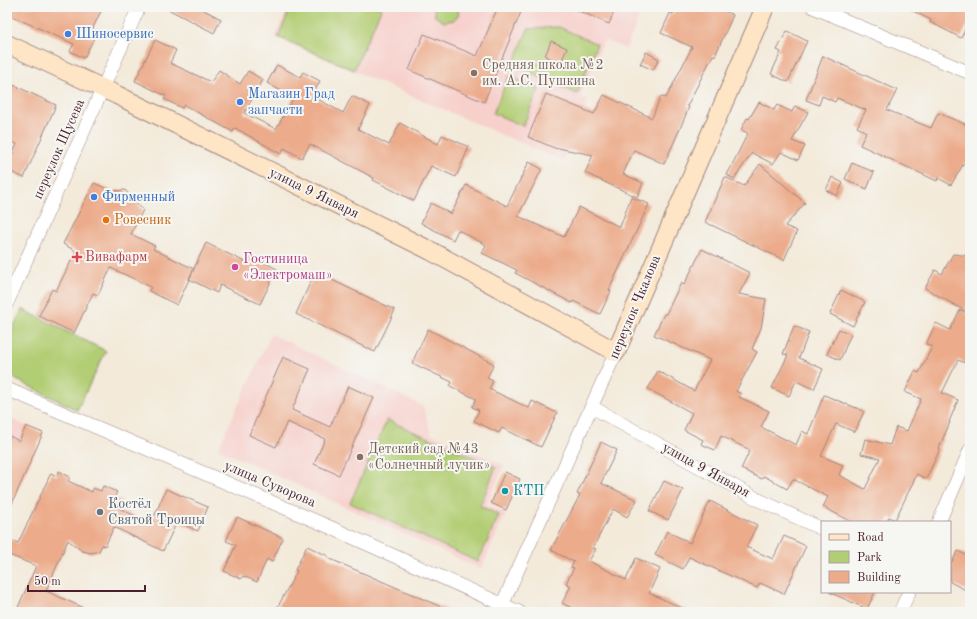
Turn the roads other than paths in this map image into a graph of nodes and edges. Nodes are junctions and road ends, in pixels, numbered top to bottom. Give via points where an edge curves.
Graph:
1 (138, 7) edge
2 (765, 7) edge
3 (813, 7) edge
4 (7, 44) edge
5 (970, 73) edge
6 (103, 88) junction
7 (7, 303) edge
8 (616, 352) junction
9 (7, 389) edge
10 (592, 408) junction
11 (970, 450) edge
12 (939, 521) edge
13 (821, 529) edge
14 (909, 593) edge
15 (502, 605) junction
16 (519, 612) edge
17 (900, 612) edge

1 - 6 street, переулок Щусева
2 - 8 street, переулок Чкалова
3 - 5 street
4 - 6 street, улица 9 Января
6 - 7 street, переулок Щусева
6 - 8 street, улица 9 Января via 431,251
8 - 10 street, переулок Чкалова
9 - 15 street, улица Суворова via 318,522
10 - 13 street, улица 9 Января via 757,499
10 - 15 street, переулок Чкалова
11 - 12 street
14 - 17 street
15 - 16 street, улица Суворова

